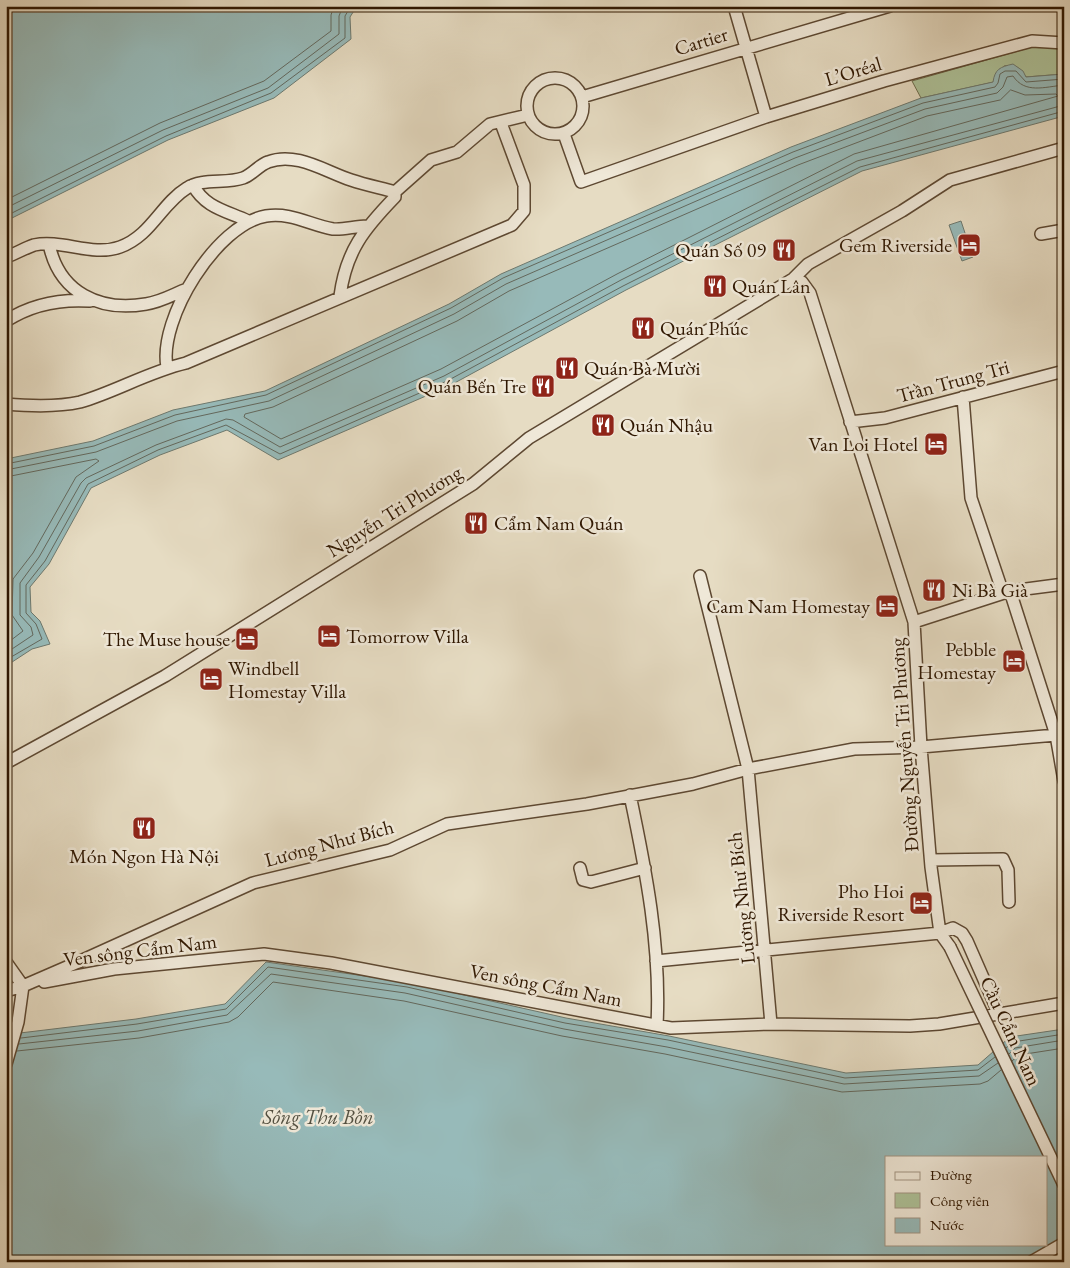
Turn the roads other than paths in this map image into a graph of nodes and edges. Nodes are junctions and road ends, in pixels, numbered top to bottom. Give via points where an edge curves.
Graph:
1 (734, 6) edge
2 (890, 6) edge
3 (1064, 44) edge
4 (746, 47) junction
5 (582, 97) junction
6 (528, 115) junction
7 (766, 117) junction
8 (501, 123) junction
9 (564, 134) junction
10 (1064, 148) edge
11 (193, 185) junction
12 (395, 192) junction
13 (248, 221) junction
14 (367, 226) junction
15 (1064, 230) edge
16 (1041, 234) dead end
17 (49, 244) junction
18 (6, 258) edge
19 (793, 279) junction
20 (187, 289) junction
21 (340, 296) junction
22 (90, 301) junction
23 (6, 321) edge
24 (167, 368) junction
25 (1064, 371) edge
26 (963, 397) junction
27 (6, 404) edge
28 (850, 422) junction
29 (700, 576) dead end
30 (1064, 584) edge
31 (1007, 592) junction
32 (914, 622) junction
33 (1060, 736) edge
34 (921, 747) junction
35 (6, 763) edge
36 (748, 770) junction
37 (1064, 781) edge
38 (630, 795) junction
39 (930, 860) junction
40 (580, 868) dead end
41 (645, 868) junction
42 (1009, 902) dead end
43 (940, 933) junction
44 (765, 949) junction
45 (656, 961) junction
46 (6, 962) edge
47 (23, 986) junction
48 (6, 991) edge
49 (1064, 1003) edge
50 (1000, 1014) junction
51 (771, 1024) junction
52 (657, 1025) junction
53 (6, 1064) edge
54 (1064, 1185) edge
55 (1064, 1243) edge
56 (1031, 1262) edge

1 - 4 street
2 - 4 street, Cartier
3 - 7 street, L’Oréal via 1032,41
4 - 5 street, Cartier
4 - 7 street
5 - 6 street via 570,81 561,78 543,80 530,93
5 - 9 street via 583,113 579,122
6 - 8 street
6 - 9 street via 536,128 544,133
7 - 9 street, L’Oréal via 581,182
8 - 12 street via 490,124 457,152 431,160
8 - 21 street via 524,185 524,211 519,218 512,225
10 - 19 street via 950,180 808,264
11 - 12 street via 243,178 269,161 292,160 311,163 351,180
11 - 13 street via 216,209
11 - 17 street via 176,196 137,240 118,248 80,250
12 - 14 street via 395,197
13 - 14 street via 285,216 334,229
13 - 20 street via 230,234
14 - 21 street via 343,274
15 - 16 street
17 - 18 street via 34,245
17 - 22 street via 57,270
19 - 28 street, Đường Nguyễn Tri Phương via 802,282 810,293
19 - 35 street, Nguyễn Tri Phương via 528,438 473,484 172,672
20 - 22 street via 148,304 121,306
20 - 24 street via 175,311 169,332 165,358
21 - 24 street via 186,363
22 - 23 street via 57,301 28,309
24 - 27 street via 80,402
25 - 26 street, Trần Trung Tri
26 - 28 street, Trần Trung Tri via 885,418
26 - 31 street via 971,498
28 - 32 street, Đường Nguyễn Tri Phương
29 - 36 street, Lương Như Bích
30 - 31 street
31 - 32 street
31 - 33 street
32 - 34 street, Đường Nguyễn Tri Phương
33 - 34 street, Lương Như Bích
33 - 37 street
34 - 36 street, Lương Như Bích via 854,749
34 - 39 street, Đường Nguyễn Tri Phương
36 - 38 street, Lương Như Bích
36 - 44 street, Lương Như Bích
38 - 41 street
38 - 47 street, Lương Như Bích via 447,824 390,850 253,883
39 - 42 street via 1003,859 1008,870
39 - 43 street, Đường Nguyễn Tri Phương
40 - 41 street via 583,880 591,882
41 - 45 street via 652,904
43 - 44 street
43 - 50 street via 953,928 962,933
43 - 54 street, Cầu Cẩm Nam, bridge via 950,947
44 - 45 street
44 - 51 street, Lương Như Bích
45 - 52 street
46 - 47 street
47 - 48 street, Lương Như Bích
47 - 52 street, Ven sông Cẩm Nam via 114,970 264,954 331,963
47 - 53 street via 18,1022
49 - 50 street, Ven sông Cẩm Nam
50 - 51 street, Ven sông Cẩm Nam via 910,1026
51 - 52 street, Ven sông Cẩm Nam via 671,1028
55 - 56 street

